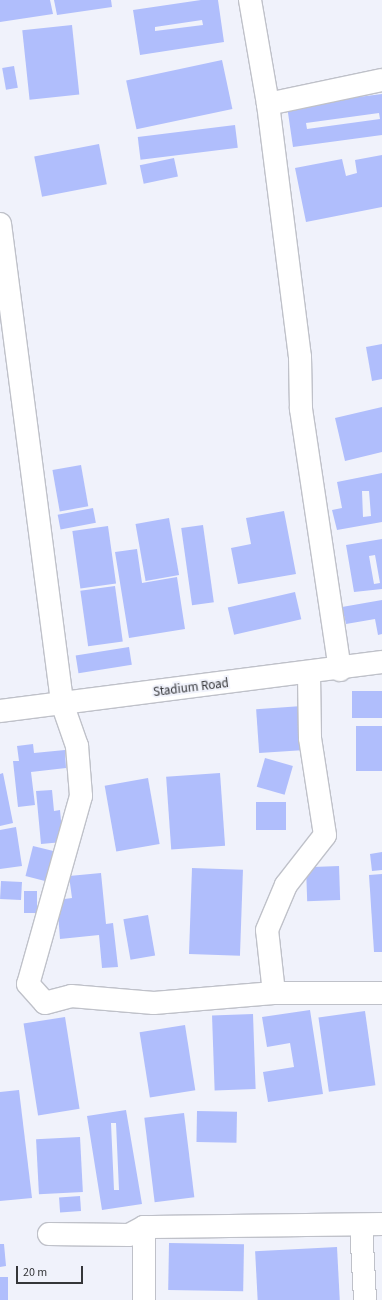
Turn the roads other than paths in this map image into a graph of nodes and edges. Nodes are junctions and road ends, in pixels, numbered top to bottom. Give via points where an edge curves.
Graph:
1 (250, 0) edge
2 (382, 80) edge
3 (268, 104) junction
4 (0, 224) edge
5 (382, 662) edge
6 (340, 670) junction
7 (308, 674) junction
8 (62, 703) junction
9 (0, 711) edge
10 (382, 992) edge
11 (274, 993) junction
12 (372, 1224) edge
13 (144, 1227) junction
14 (50, 1234) dead end
15 (144, 1300) edge
16 (365, 1300) edge

1 - 3 street
2 - 3 street
3 - 6 street via 300,357 301,409
4 - 8 street
5 - 6 street, Stadium Road
6 - 7 street, Stadium Road
7 - 8 street, Stadium Road
7 - 11 street via 310,738 325,835 286,885 268,930
8 - 9 street, Stadium Road
8 - 11 street via 77,746 81,796 28,984 45,1004 71,996 154,1003
10 - 11 street
12 - 13 street
12 - 16 street
13 - 14 street via 129,1235
13 - 15 street

